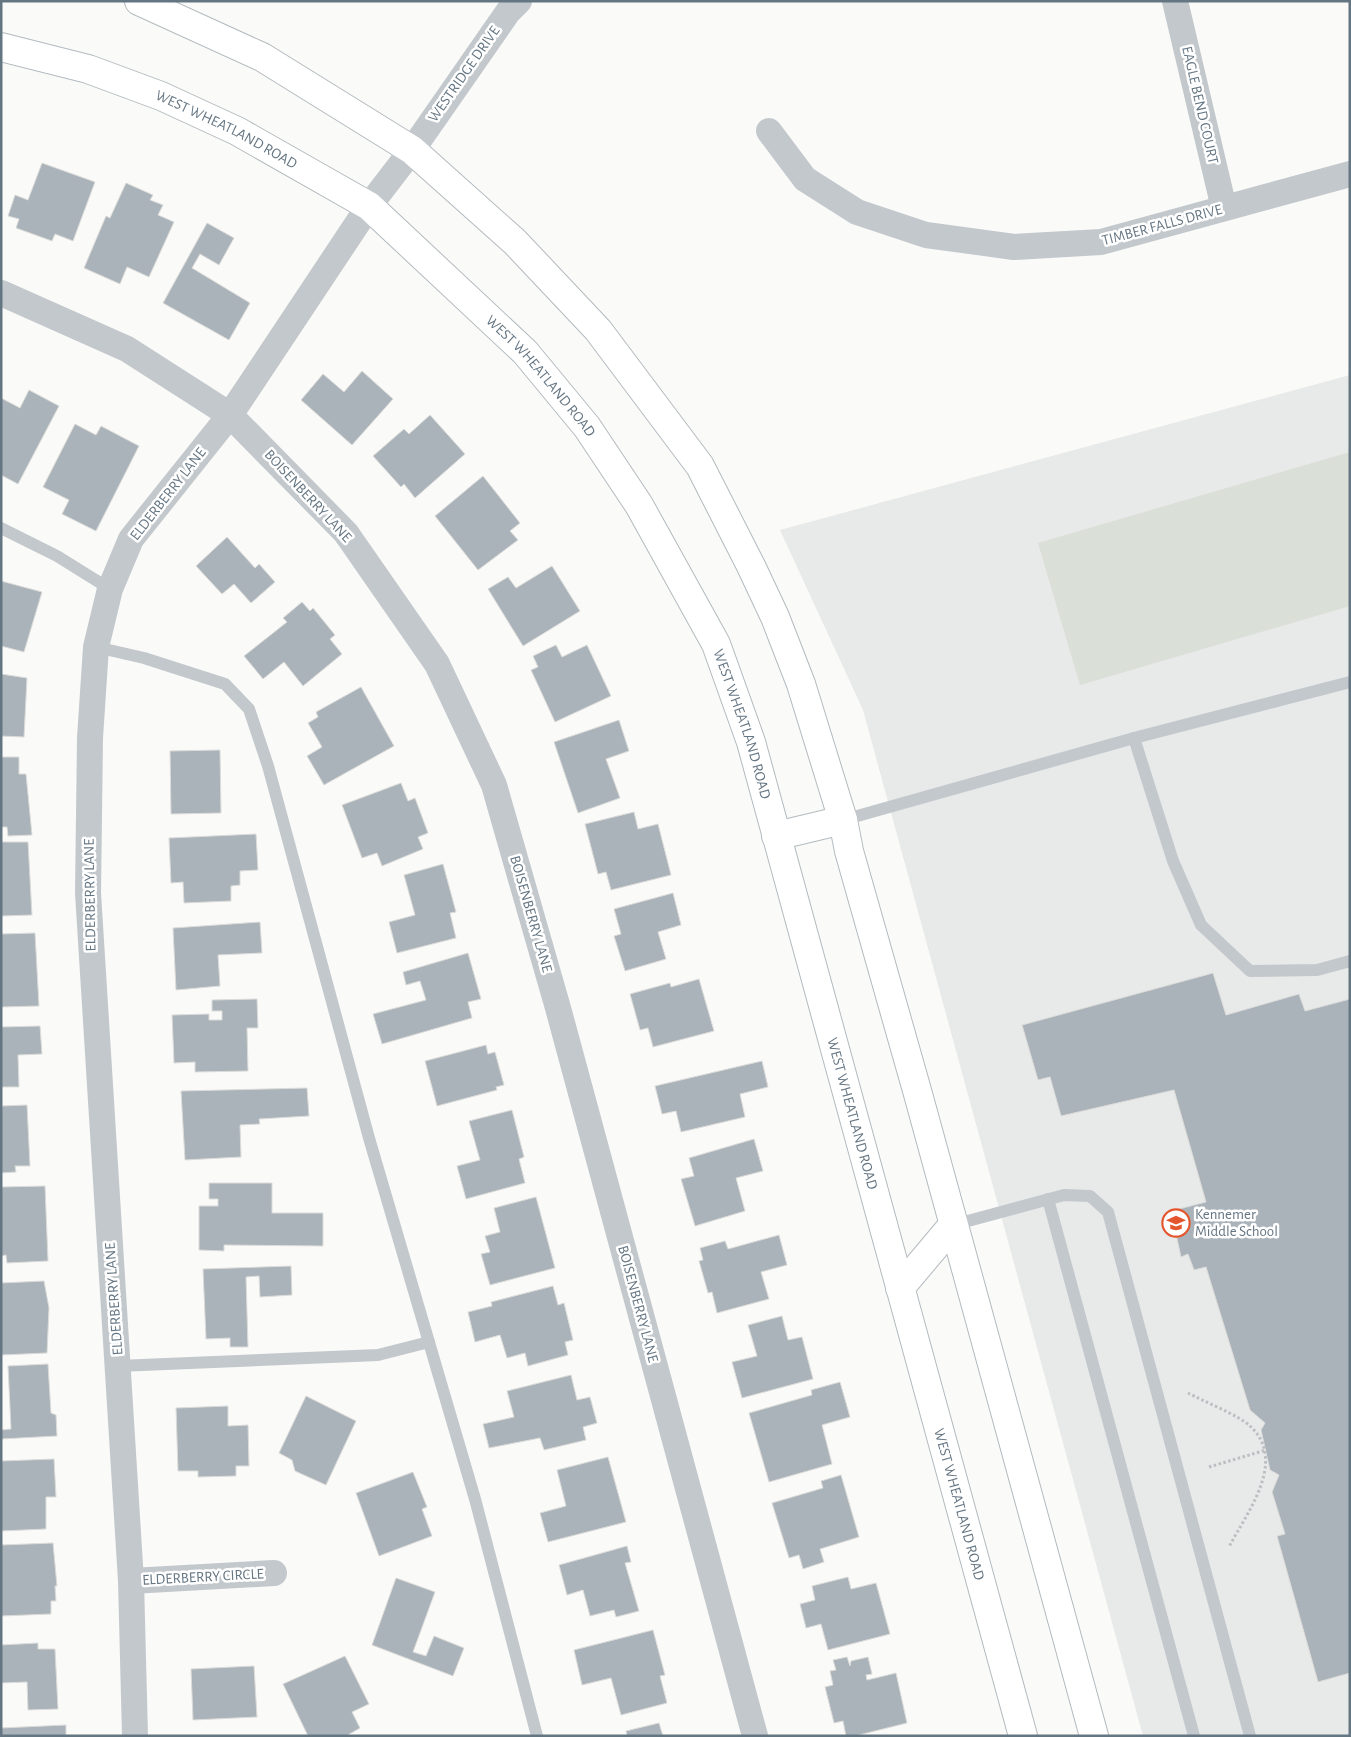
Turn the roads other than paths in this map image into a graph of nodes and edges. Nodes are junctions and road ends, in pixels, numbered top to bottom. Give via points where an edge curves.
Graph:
1 (139, 1) edge
2 (519, 1) edge
3 (1175, 1) edge
4 (1, 47) edge
5 (769, 131) dead end
6 (412, 150) junction
7 (1350, 174) edge
8 (369, 206) junction
9 (1224, 208) junction
10 (1, 293) edge
11 (230, 415) junction
12 (1, 528) edge
13 (110, 589) junction
14 (96, 647) junction
15 (1350, 682) edge
16 (1134, 738) junction
17 (843, 820) junction
18 (776, 836) junction
19 (1350, 961) edge
20 (1048, 1199) junction
21 (954, 1224) junction
22 (900, 1288) junction
23 (429, 1342) junction
24 (118, 1366) junction
25 (274, 1573) dead end
26 (131, 1581) junction
27 (136, 1736) edge
28 (537, 1736) edge
29 (755, 1736) edge
30 (1024, 1736) edge
31 (1094, 1736) edge
32 (1194, 1736) edge
33 (1250, 1736) edge

1 - 6 main road via 262,58
2 - 6 street, WESTRIDGE DRIVE via 508,12
3 - 9 street, EAGLE BEND COURT
4 - 8 main road, WEST WHEATLAND ROAD via 88,69 161,96 237,131
5 - 9 street, TIMBER FALLS DRIVE via 805,179 858,212 926,235 1014,247 1101,242
6 - 8 street, ELDERBERRY LANE
6 - 17 main road via 515,242 598,330 700,466 775,617 801,684
7 - 9 street, TIMBER FALLS DRIVE
8 - 11 street, ELDERBERRY LANE
8 - 18 main road, WEST WHEATLAND ROAD via 525,352 587,427 639,505 716,644 751,742
10 - 11 street, BOISENBERRY LANE via 127,350
11 - 13 street, ELDERBERRY LANE via 131,539
11 - 29 street, BOISENBERRY LANE via 346,533 437,664 494,785 561,1018
12 - 13 lane via 57,556
13 - 14 street, ELDERBERRY LANE
14 - 23 lane via 144,658 225,684 249,709 268,766 369,1138
14 - 24 street, ELDERBERRY LANE via 90,738 88,893
15 - 16 lane
16 - 17 lane
16 - 19 lane via 1173,861 1201,925 1250,971 1317,970
17 - 18 main road
17 - 21 main road
18 - 22 main road, WEST WHEATLAND ROAD
20 - 21 lane
20 - 32 lane
20 - 33 lane via 1064,1195 1090,1196 1108,1212
21 - 22 main road
21 - 31 main road
22 - 30 main road, WEST WHEATLAND ROAD
23 - 24 lane via 378,1355
23 - 28 lane via 475,1498
24 - 26 street, ELDERBERRY LANE
25 - 26 street, ELDERBERRY CIRCLE
26 - 27 street, ELDERBERRY LANE

